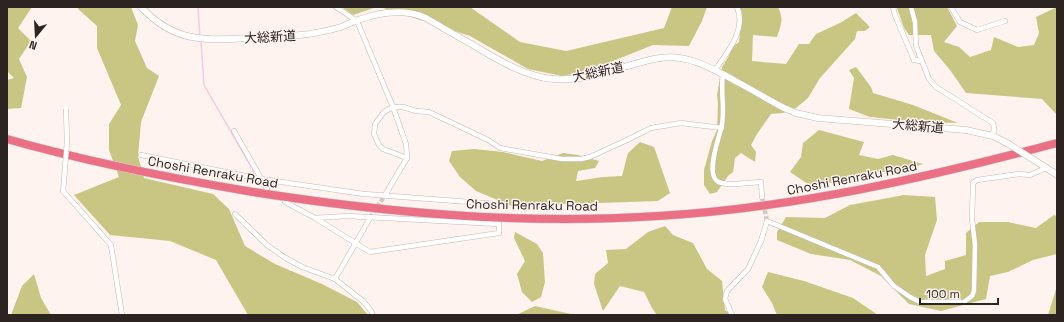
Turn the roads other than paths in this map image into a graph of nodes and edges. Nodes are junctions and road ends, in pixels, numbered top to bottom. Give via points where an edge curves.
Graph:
1 (141, 7) edge
2 (336, 7) edge
3 (737, 7) edge
4 (894, 7) edge
5 (911, 7) edge
6 (951, 7) edge
7 (357, 21) junction
8 (1005, 21) dead end
9 (921, 61) junction
10 (715, 70) junction
11 (723, 74) junction
12 (394, 107) junction
13 (66, 109) dead end
14 (722, 128) junction
15 (234, 132) dead end
16 (993, 136) junction
17 (7, 139) edge
18 (1057, 143) edge
19 (141, 155) dead end
20 (407, 158) junction
21 (1044, 166) junction
22 (1057, 175) edge
23 (261, 179) junction
24 (267, 192) junction
25 (385, 195) junction
26 (762, 197) tunnel mouth
27 (285, 202) dead end
28 (496, 204) dead end
29 (235, 214) dead end
30 (315, 218) junction
31 (370, 218) junction
32 (354, 243) junction
33 (335, 279) junction
34 (122, 315) edge
35 (373, 315) edge
36 (732, 315) edge

1 - 7 street, 大総新道 via 164,27 187,36 216,39 311,34
2 - 7 street
3 - 10 street via 740,14 739,26 733,43
4 - 9 street via 914,60
5 - 9 street via 915,22 916,46
6 - 8 street via 960,22 977,30
7 - 10 street, 大総新道 via 386,12 417,14 522,71 554,80 578,79 671,57 686,58
7 - 12 street
9 - 16 street via 929,79 936,87 992,123
10 - 11 street, 大総新道
11 - 14 street
11 - 16 street, 大総新道 via 796,114 966,130
12 - 14 street via 430,112 500,148 562,159 590,157 651,128 681,123
12 - 20 street via 406,144
12 - 20 street via 384,112 375,124 374,134 382,149
13 - 34 street, bridge via 67,142 63,191 111,245
14 - 26 street via 713,162 715,180 722,184 761,182
15 - 23 street
16 - 21 street, 大総新道, bridge
17 - 24 highway, Choshi Renraku Road via 148,173
18 - 24 highway, Choshi Renraku Road via 972,166 837,194 777,204 659,216 556,220 461,216 344,205
19 - 23 street
20 - 25 street
21 - 22 street, 大総新道
21 - 36 street via 1030,175 1019,174 977,180 973,184 974,291 964,302 920,302 894,286 878,267 766,221 761,241 748,269 725,298
23 - 24 street
23 - 25 street
25 - 28 street
27 - 30 street
29 - 33 street via 267,245 284,257 302,267
30 - 31 street
30 - 32 street
31 - 32 street
31 - 32 street via 499,224 499,233 370,252
32 - 33 street
33 - 35 street via 364,302

